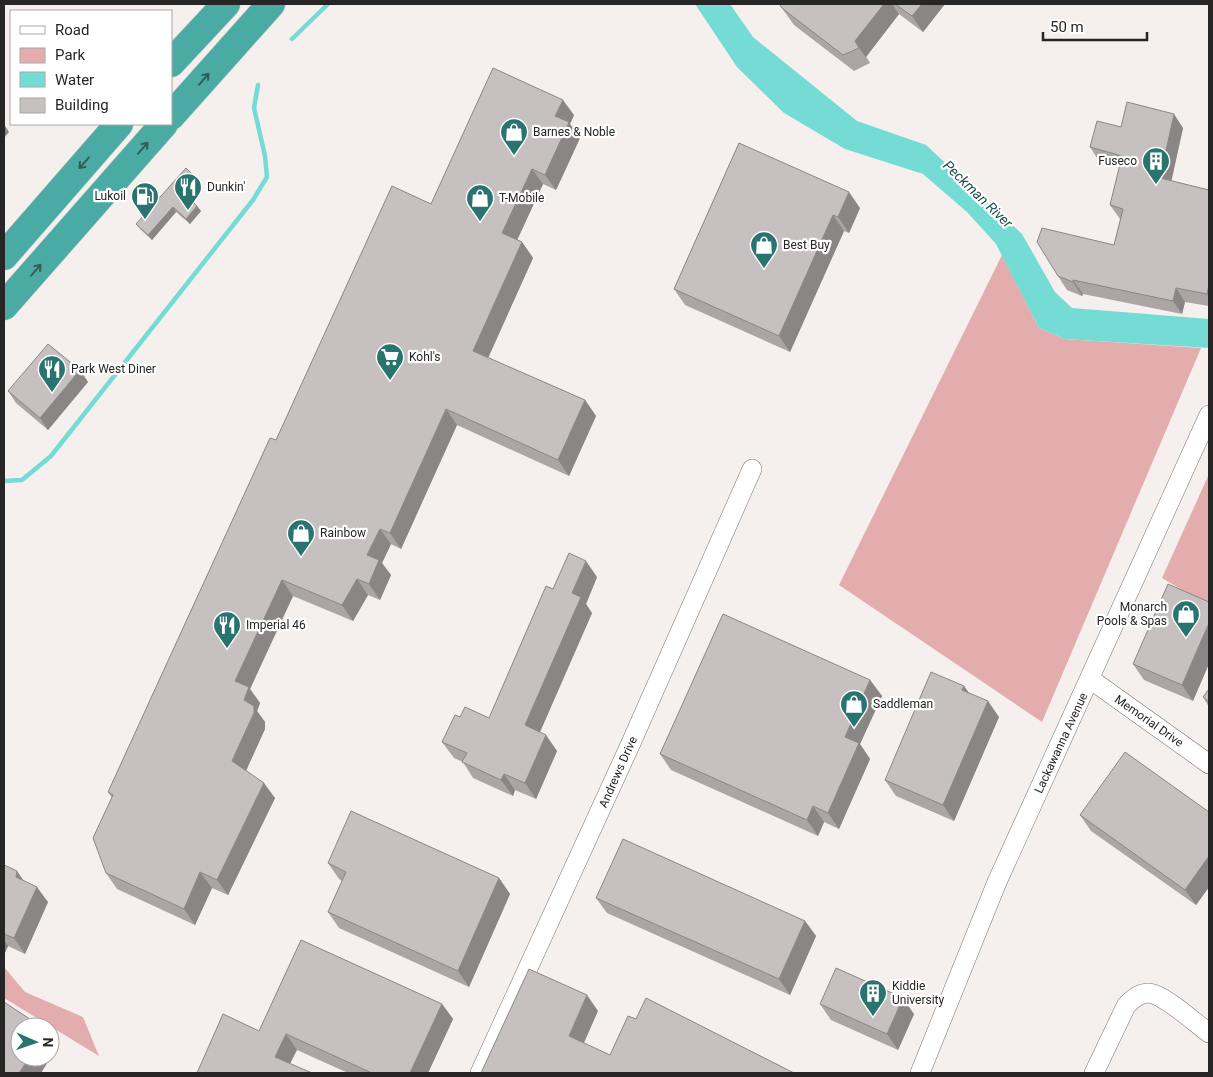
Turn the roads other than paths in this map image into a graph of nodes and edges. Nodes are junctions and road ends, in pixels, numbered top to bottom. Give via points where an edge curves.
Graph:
1 (226, 4) edge
2 (271, 4) edge
3 (172, 63) edge
4 (172, 115) edge
5 (118, 125) edge
6 (163, 125) edge
7 (4, 256) edge
8 (4, 306) edge
9 (1209, 415) edge
10 (752, 469) dead end
11 (1090, 679) junction
12 (1209, 764) edge
13 (1209, 1033) edge
14 (480, 1073) edge
15 (920, 1073) edge
16 (1094, 1073) edge

1 - 3 highway
4 -> 2 highway
5 -> 7 highway
8 -> 6 highway
9 - 11 street, Lackawanna Avenue
10 - 14 street, Andrews Drive
11 - 12 street, Memorial Drive
11 - 15 street, Lackawanna Avenue via 997,882
13 - 16 street via 1160,997 1142,994 1126,1006

